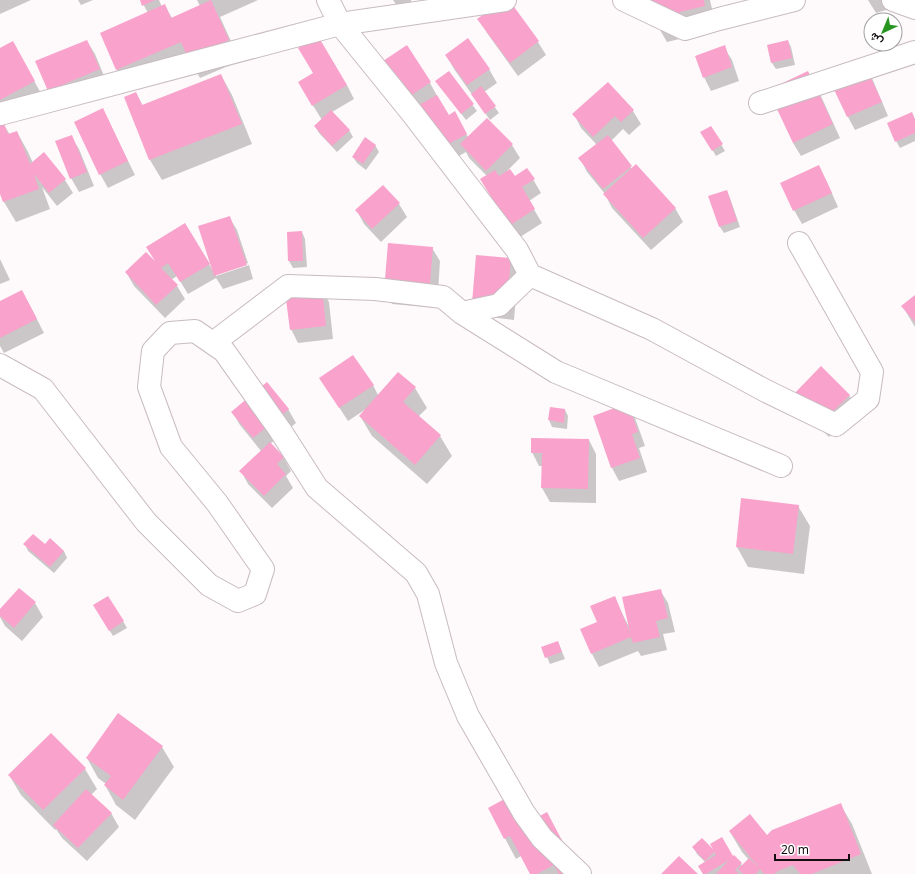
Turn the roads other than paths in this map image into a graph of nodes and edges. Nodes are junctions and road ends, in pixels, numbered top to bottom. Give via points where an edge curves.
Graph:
1 (328, 0) edge
2 (505, 0) edge
3 (624, 0) edge
4 (794, 0) edge
5 (893, 0) edge
6 (915, 8) edge
7 (340, 24) junction
8 (915, 52) edge
9 (760, 103) dead end
10 (0, 114) edge
11 (799, 243) dead end
12 (530, 275) junction
13 (462, 312) junction
14 (213, 343) junction
15 (0, 365) edge
16 (781, 466) dead end
17 (580, 874) edge

1 - 7 street
2 - 7 street
3 - 4 street via 685,29
5 - 6 street
7 - 10 street
7 - 12 street via 517,250
8 - 9 street
11 - 12 street via 872,372 868,399 836,425 766,391 652,329
12 - 13 street via 499,305
13 - 14 street via 443,297 375,289 288,286
13 - 16 street via 556,372
14 - 15 street via 195,330 170,333 153,351 149,387 171,447 217,503 263,569 255,594 238,601 209,585 146,522 43,389
14 - 17 street via 224,351 317,488 416,573 428,594 446,663 468,716 537,832

